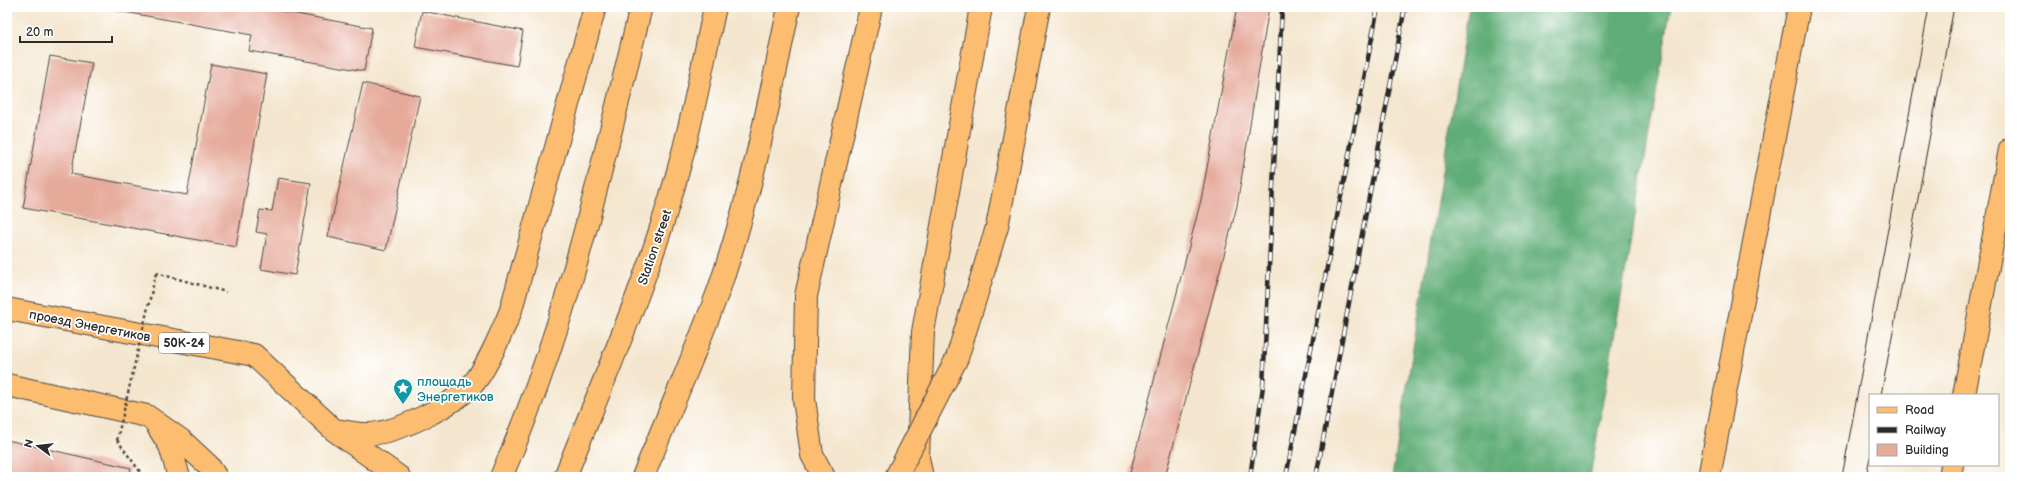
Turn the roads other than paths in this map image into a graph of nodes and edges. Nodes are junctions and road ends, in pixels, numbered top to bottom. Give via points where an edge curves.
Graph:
1 (595, 7) edge
2 (641, 7) edge
3 (714, 7) edge
4 (789, 7) edge
5 (871, 7) edge
6 (981, 7) edge
7 (1039, 7) edge
8 (1799, 7) edge
9 (2010, 149) edge
10 (7, 309) edge
11 (7, 385) edge
12 (1964, 394) edge
13 (155, 422) junction
14 (334, 430) junction
15 (1952, 466) edge
16 (179, 477) edge
17 (216, 477) edge
18 (399, 477) edge
19 (501, 477) edge
20 (565, 477) edge
21 (643, 477) edge
22 (824, 477) edge
23 (896, 477) edge
24 (922, 477) edge
25 (1709, 477) edge
26 (1950, 477) edge

1 - 14 main road via 510,313 491,355 472,385 436,411 392,430 365,434
2 - 19 main road via 570,290 517,442
3 - 20 main road, Station street via 689,127 648,270
4 - 21 main road via 760,144 737,230 718,289
5 - 22 main road via 806,296 804,399 812,455
6 - 24 main road via 923,332 918,458
7 - 23 main road, bridge via 997,227 957,358
8 - 25 main road
9 - 12 main road
10 - 14 main road, проезд Энергетиков / 50К-24 via 254,355
11 - 13 main road via 147,416
13 - 16 main road via 170,446
13 - 17 main road via 180,440
14 - 18 main road, 50К-24
15 - 26 main road

